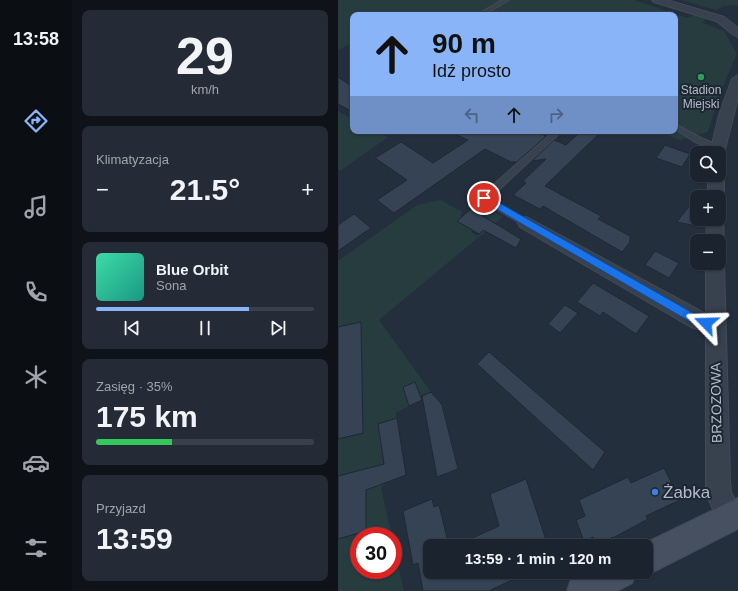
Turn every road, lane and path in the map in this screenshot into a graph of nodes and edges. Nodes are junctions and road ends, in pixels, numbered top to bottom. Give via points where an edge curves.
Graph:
1 (506, 0) edge
2 (657, 0) edge
3 (485, 12) edge
4 (738, 34) edge
5 (738, 79) edge
6 (678, 128) edge
7 (555, 134) edge
8 (709, 146) edge
9 (718, 146) edge
10 (526, 222) joint
11 (715, 270) edge
12 (715, 325) junction
13 (734, 515) edge
14 (653, 556) edge
15 (607, 579) edge
16 (583, 591) edge

1 - 3 lane
2 - 4 street via 720,19
5 - 9 street
6 - 8 lane
7 - 10 lane via 484,198
10 - 12 street via 698,321
11 - 12 street, BRZOZOWA
12 - 13 street, BRZOZOWA via 719,494
13 - 14 main road
15 - 16 main road

